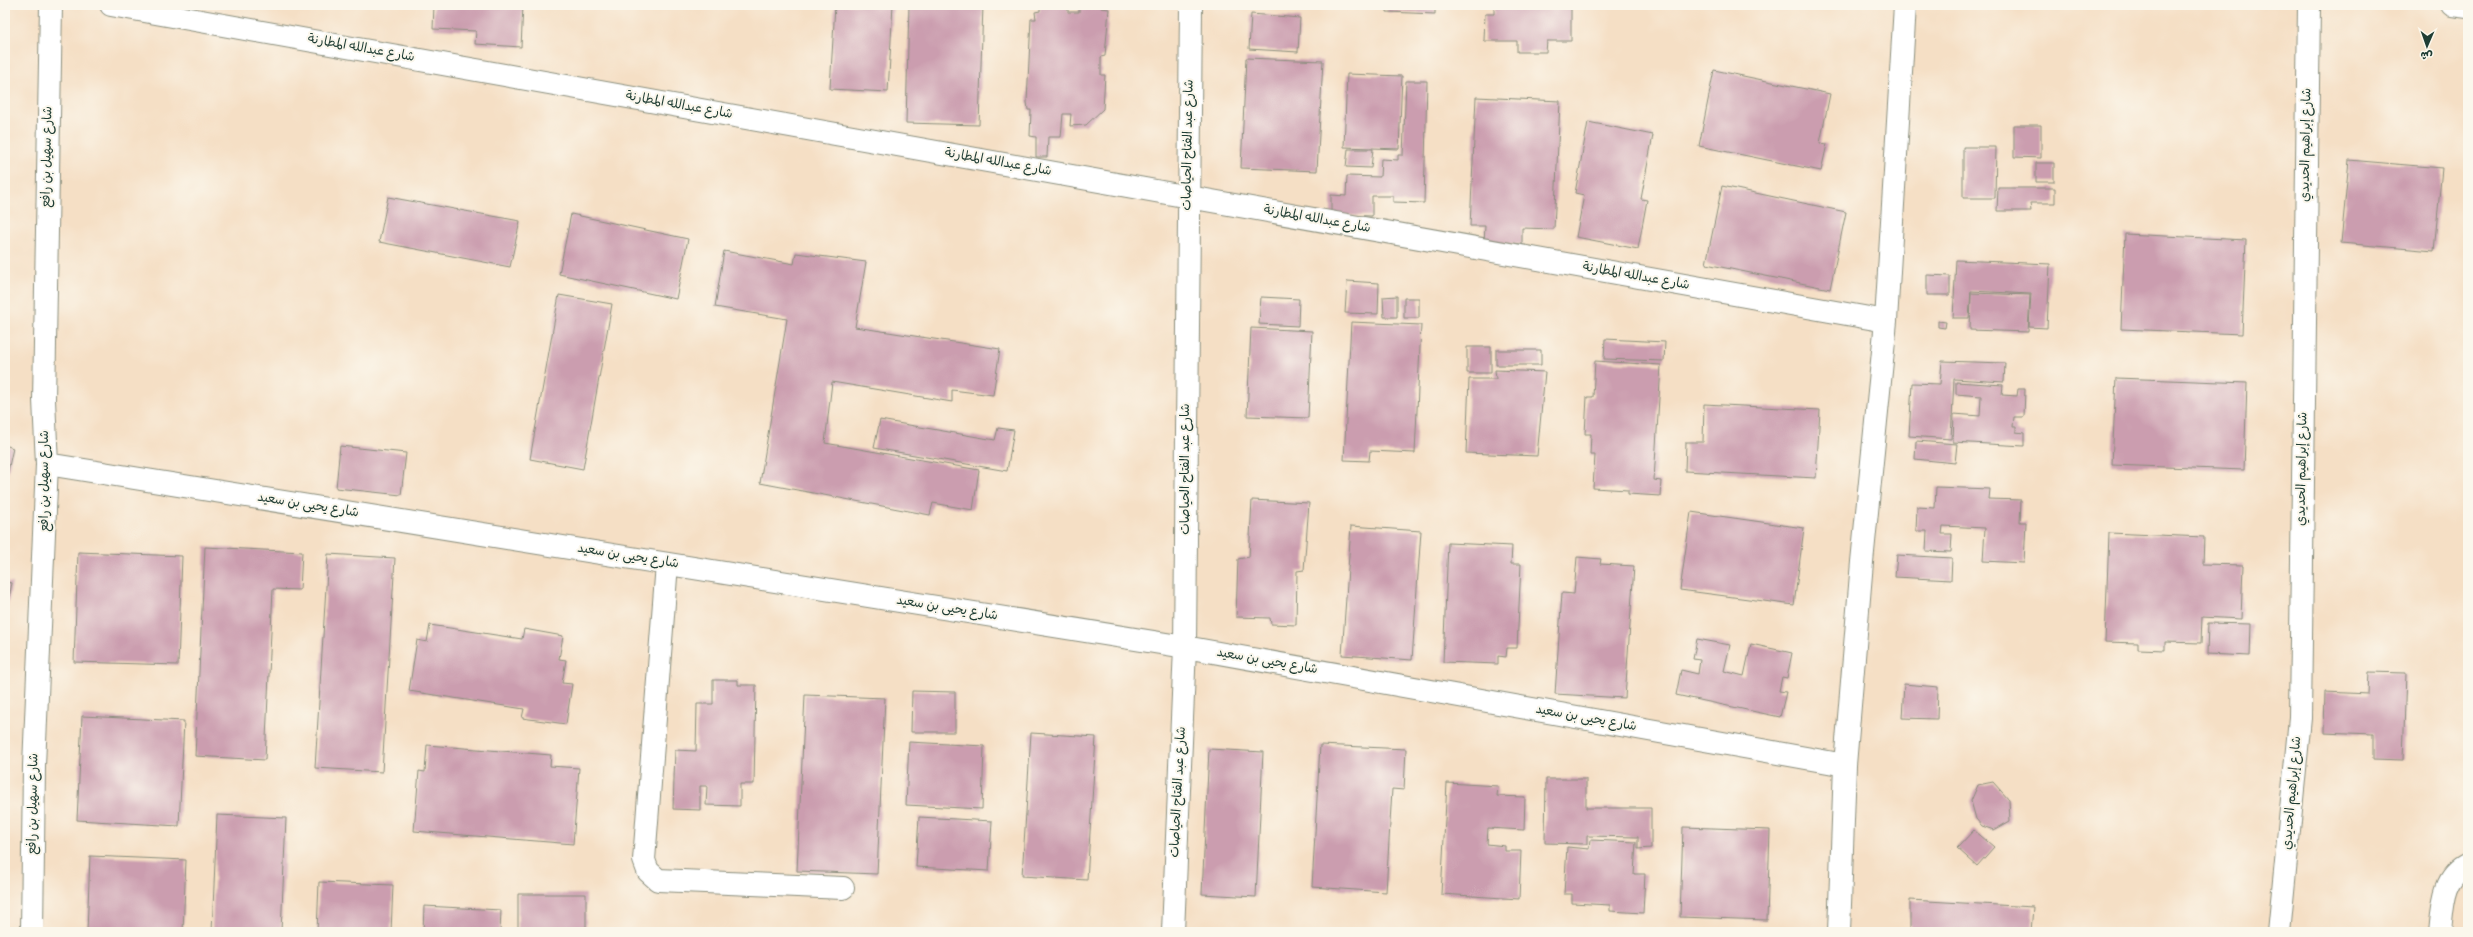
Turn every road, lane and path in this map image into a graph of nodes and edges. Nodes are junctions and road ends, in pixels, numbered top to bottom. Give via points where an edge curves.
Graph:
1 (51, 5) edge
2 (111, 5) edge
3 (1190, 5) edge
4 (1905, 5) edge
5 (2309, 5) edge
6 (2452, 5) edge
7 (2468, 7) edge
8 (1188, 197) junction
9 (1886, 321) junction
10 (48, 464) junction
11 (667, 564) junction
12 (1185, 647) junction
13 (1845, 765) junction
14 (2468, 865) edge
15 (843, 888) dead end
16 (32, 932) edge
17 (1173, 932) edge
18 (1839, 932) edge
19 (2280, 932) edge
20 (2440, 932) edge

1 - 10 street, شارع سهيل بن رافع via 44,400
2 - 8 street, شارع عبدالله المطارنة
3 - 8 street, شارع عبد الفتاح الحياصات
4 - 9 street
5 - 19 street, شارع إبراهيم الحديدي via 2300,718
6 - 7 street
8 - 9 street, شارع عبدالله المطارنة
8 - 12 street, شارع عبد الفتاح الحياصات
9 - 13 street
10 - 11 street, شارع يحيى بن سعيد
10 - 16 street, شارع سهيل بن رافع via 34,766
11 - 12 street, شارع يحيى بن سعيد
11 - 15 street via 644,860 648,872 658,880
12 - 13 street, شارع يحيى بن سعيد
12 - 17 street, شارع عبد الفتاح الحياصات
13 - 18 street
14 - 20 street via 2458,870 2450,879

